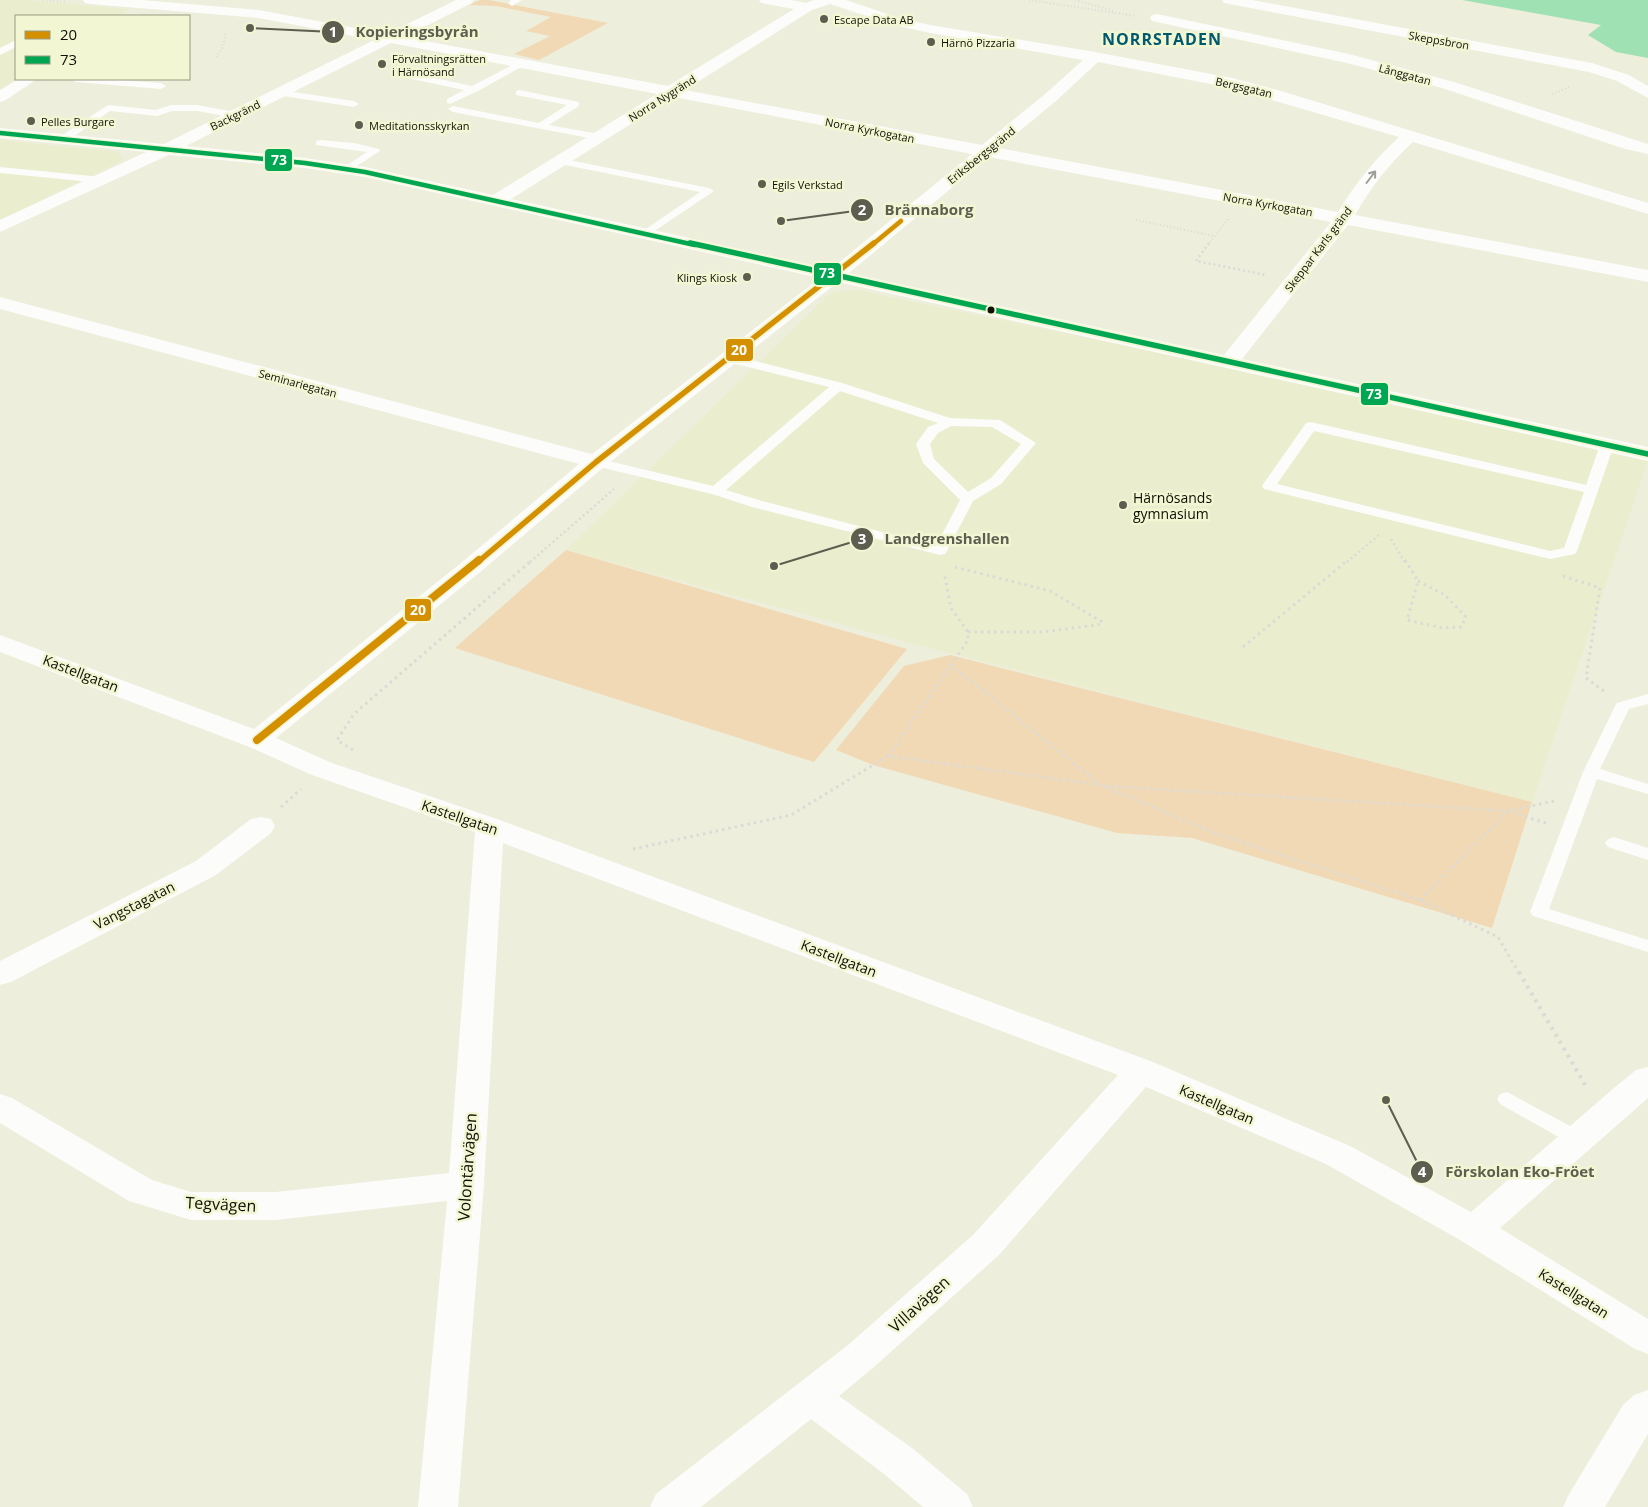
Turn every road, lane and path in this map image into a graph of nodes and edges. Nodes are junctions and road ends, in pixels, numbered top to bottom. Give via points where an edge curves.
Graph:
1 (90, 0) edge
2 (468, 0) edge
3 (766, 0) edge
4 (828, 0) edge
5 (832, 0) edge
6 (1029, 0) edge
7 (1074, 0) edge
8 (1228, 0) edge
9 (151, 2) edge
10 (807, 8) junction
11 (1116, 13) junction
12 (130, 15) edge
13 (1157, 18) joint
14 (388, 39) junction
15 (15, 44) edge
16 (0, 52) edge
17 (1096, 57) junction
18 (520, 64) junction
19 (407, 75) dead end
20 (27, 80) edge
21 (88, 80) edge
22 (1573, 85) dead end
23 (161, 86) dead end
24 (1643, 87) edge
25 (475, 89) junction
26 (672, 92) junction
27 (280, 93) junction
28 (519, 93) dead end
29 (0, 97) edge
30 (354, 104) dead end
31 (1519, 108) junction
32 (236, 115) junction
33 (540, 126) junction
34 (0, 134) edge
35 (599, 137) junction
36 (1409, 137) junction
37 (62, 140) junction
38 (320, 143) dead end
39 (1648, 149) edge
40 (165, 150) junction
41 (985, 152) junction
42 (560, 162) junction
43 (348, 169) junction
44 (0, 170) edge
45 (101, 180) junction
46 (497, 200) junction
47 (1648, 209) edge
48 (1344, 218) junction
49 (1136, 220) dead end
50 (0, 227) edge
51 (644, 234) junction
52 (835, 275) junction
53 (1648, 276) edge
54 (1294, 281) junction
55 (0, 303) edge
56 (728, 358) junction
57 (1229, 362) junction
58 (838, 386) junction
59 (949, 422) junction
60 (1607, 445) junction
61 (1648, 454) edge
62 (596, 462) junction
63 (635, 470) junction
64 (1592, 490) junction
65 (716, 491) junction
66 (967, 500) junction
67 (1391, 516) junction
68 (1386, 530) junction
69 (941, 558) junction
70 (1558, 574) dead end
71 (1418, 581) junction
72 (968, 632) junction
73 (0, 643) edge
74 (1243, 647) dead end
75 (950, 665) junction
76 (1648, 699) edge
77 (1623, 706) junction
78 (257, 740) junction
79 (354, 751) dead end
80 (888, 756) junction
81 (1591, 772) junction
82 (1101, 785) junction
83 (1648, 789) edge
84 (1582, 795) junction
85 (1508, 811) junction
86 (261, 826) dead end
87 (490, 827) junction
88 (1614, 843) dead end
89 (630, 850) dead end
90 (1648, 854) edge
91 (1420, 900) junction
92 (1648, 946) edge
93 (0, 974) edge
94 (1141, 1072) junction
95 (1648, 1079) edge
96 (1507, 1098) dead end
97 (0, 1107) edge
98 (1603, 1115) junction
99 (1578, 1139) junction
100 (466, 1185) junction
101 (1473, 1230) junction
102 (1648, 1338) edge
103 (810, 1396) junction
104 (1648, 1407) edge
105 (438, 1507) edge
106 (670, 1507) edge
107 (953, 1507) edge
108 (1583, 1507) edge

1 - 9 street, Norra Kyrkogatan
2 - 14 street, Backgränd
3 - 10 street
4 - 10 street, Norra Nygränd
5 - 17 street, Bergsgatan via 912,25
6 - 11 path
7 - 11 path
8 - 24 street, Skeppsbron via 1592,68
9 - 12 street
9 - 14 street, Norra Kyrkogatan via 259,14
10 - 26 street, Norra Nygränd
11 - 13 path
13 - 31 street, Långgatan via 1349,59
14 - 18 street, Norra Kyrkogatan
14 - 27 street, Backgränd
15 - 16 lane
17 - 36 street, Bergsgatan via 1232,83
17 - 41 street, Eriksbergsgränd
18 - 25 lane
18 - 26 street, Norra Kyrkogatan
19 - 25 lane
20 - 29 street
21 - 23 lane
22 - 31 path
25 - 33 lane via 451,105
26 - 35 street, Norra Nygränd
26 - 41 street, Norra Kyrkogatan
27 - 30 lane
27 - 32 street, Backgränd
28 - 33 lane via 576,104
31 - 39 street, Långgatan
32 - 37 lane via 197,108 172,108 157,113 108,108
32 - 40 street, Backgränd
33 - 35 lane
34 - 37 street
35 - 42 street, Norra Nygränd
36 - 47 street, Bergsgatan
48 -> 36 street, Skeppar Karls gränd via 1383,161
37 - 40 street
38 - 43 lane via 375,151
40 - 43 street
40 - 45 street, Backgränd
41 - 48 street, Norra Kyrkogatan
41 - 52 street, Eriksbergsgränd
42 - 46 street, Norra Nygränd
42 - 51 lane via 709,191
43 - 46 street
44 - 45 lane
45 - 50 street, Backgränd
46 - 51 street
48 - 53 street, Norra Kyrkogatan
48 - 54 street, Skeppar Karls gränd
49 - 54 path via 1215,236 1196,261
51 - 52 street
52 - 56 street, Eriksbergsgränd
52 - 57 street
54 - 57 street, Skeppar Karls gränd
55 - 62 street, Seminariegatan
56 - 58 lane
56 - 62 street, Eriksbergsgränd
57 - 60 street
58 - 59 lane
58 - 65 lane
59 - 66 lane via 933,430 923,444 928,460
59 - 66 lane via 995,424 1029,443 996,481
60 - 61 street
60 - 64 lane
62 - 63 lane
62 - 78 street, Eriksbergsgränd
63 - 65 lane
63 - 79 path via 354,714 337,740
64 - 67 lane via 1570,551 1550,555
64 - 67 lane via 1310,426 1269,486
65 - 69 lane
66 - 69 lane
67 - 68 path
68 - 71 path
68 - 74 path
69 - 72 path via 951,608
69 - 72 path via 1050,591 1106,624 1043,632
70 - 77 path via 1600,588 1586,678
71 - 71 path via 1406,620 1443,628 1461,627 1466,617 1445,595
72 - 75 path via 968,640
73 - 78 street, Kastellgatan
75 - 80 path
75 - 82 path
76 - 77 lane
77 - 81 lane
78 - 87 street, Kastellgatan via 322,769
80 - 82 path
80 - 89 path via 791,816
81 - 83 lane
81 - 84 lane
82 - 85 path
82 - 91 path via 1214,833
84 - 85 path
84 - 92 lane via 1538,912
85 - 91 path
86 - 93 street, Vangstagatan via 206,868
87 - 94 street, Kastellgatan
87 - 100 street, Volontärvägen
88 - 90 lane
91 - 98 path via 1498,937
94 - 101 street, Kastellgatan via 1338,1155
94 - 103 street, Villavägen via 986,1246 861,1356
95 - 98 street
96 - 99 lane
97 - 100 street, Tegvägen via 142,1190 191,1206 276,1206
98 - 99 street
99 - 101 street via 1516,1197
100 - 105 street, Volontärvägen
101 - 102 street, Kastellgatan
103 - 106 street, Villavägen
103 - 107 street via 898,1461
104 - 108 street via 1637,1417

